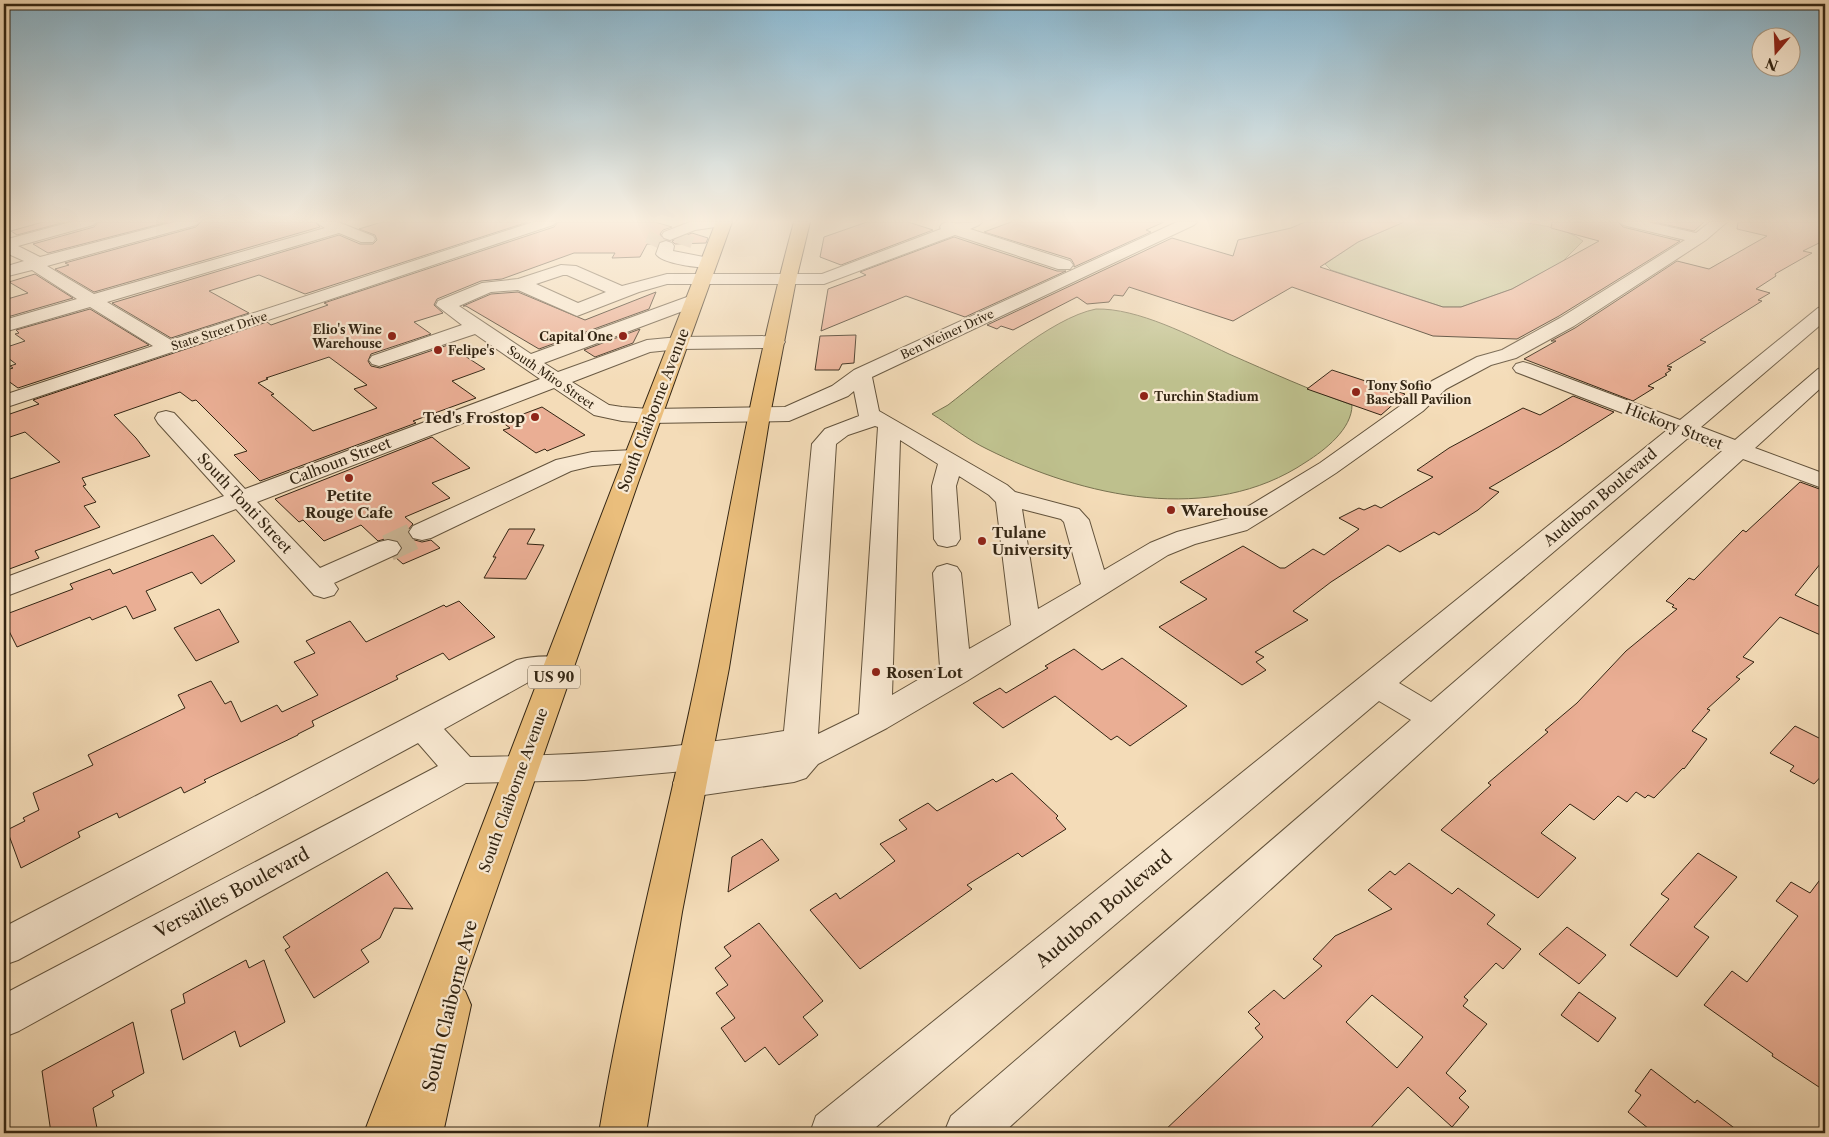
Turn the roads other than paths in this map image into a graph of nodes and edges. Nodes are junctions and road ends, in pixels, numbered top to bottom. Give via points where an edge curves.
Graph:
1 (50, 275) edge
2 (171, 275) edge
3 (387, 275) edge
4 (546, 275) edge
5 (581, 275) edge
6 (696, 275) edge
7 (703, 275) edge
8 (788, 275) edge
9 (834, 275) edge
10 (1075, 275) edge
11 (1640, 275) edge
12 (787, 280) junction
13 (701, 281) junction
14 (520, 284) junction
15 (622, 293) junction
16 (91, 300) junction
17 (1825, 312) edge
18 (4, 326) edge
19 (476, 327) junction
20 (775, 342) junction
21 (679, 343) junction
22 (169, 347) junction
23 (379, 360) dead end
24 (528, 362) junction
25 (1523, 368) dead end
26 (1825, 373) edge
27 (861, 374) junction
28 (555, 380) junction
29 (4, 402) edge
30 (760, 415) junction
31 (649, 416) junction
32 (166, 418) dead end
33 (883, 421) junction
34 (1682, 429) junction
35 (1738, 450) junction
36 (634, 457) junction
37 (950, 462) junction
38 (1825, 482) edge
39 (1005, 497) junction
40 (240, 499) junction
41 (422, 532) tunnel mouth
42 (947, 539) dead end
43 (388, 548) tunnel mouth
44 (947, 573) dead end
45 (4, 588) edge
46 (1096, 588) junction
47 (1026, 630) junction
48 (558, 667) junction
49 (956, 673) junction
50 (1375, 684) junction
51 (1435, 719) junction
52 (875, 720) junction
53 (422, 726) junction
54 (806, 755) junction
55 (461, 770) junction
56 (692, 770) junction
57 (520, 771) junction
58 (480, 879) junction
59 (4, 947) edge
60 (4, 1016) edge
61 (387, 1133) edge
62 (419, 1133) edge
63 (622, 1133) edge
64 (833, 1133) edge
65 (968, 1133) edge

1 - 16 street
2 - 16 street
3 - 22 street, State Street Drive
4 - 14 street
5 - 15 street
6 - 13 street
7 - 13 main road, South Claiborne Avenue / US 90
8 - 12 main road
9 - 12 street via 824,279
10 - 27 street, Ben Weiner Drive
11 - 46 street, Versailles Boulevard via 1509,354 1484,361 1439,385 1415,406 1274,504 1238,524 1159,549
12 - 13 street
12 - 20 main road
13 - 15 street via 659,280
13 - 21 main road, South Claiborne Avenue / US 90
13 - 24 street via 600,336
14 - 15 street via 576,310
14 - 19 street, South Miro Street via 488,287 445,305
16 - 18 street
16 - 22 street
17 - 34 street, Audubon Boulevard
19 - 23 street
19 - 24 street, South Miro Street
20 - 21 street, Calhoun Street
20 - 30 main road
21 - 28 street, Calhoun Street via 647,346
21 - 31 main road, South Claiborne Avenue / US 90
22 - 29 street, State Street Drive
24 - 28 street, South Miro Street
25 - 34 street, Hickory Street
26 - 35 street
27 - 30 street, Ben Weiner Drive via 840,391 789,414
27 - 33 street via 869,414
28 - 31 street, South Miro Street via 602,410
28 - 40 street, Calhoun Street
30 - 31 street, South Miro Street
30 - 56 main road
31 - 36 main road, South Claiborne Avenue / US 90
32 - 40 street, South Tonti Street
33 - 37 street
33 - 52 street
33 - 54 street via 836,432 824,444 800,730
34 - 35 street, Hickory Street
34 - 50 street, Audubon Boulevard
35 - 38 street, Hickory Street
35 - 51 street
36 - 41 street via 592,459 564,465
36 - 48 main road, South Claiborne Avenue / US 90
37 - 39 street
37 - 42 street via 944,486
39 - 46 street via 1070,514 1076,520
39 - 47 street via 1008,499
40 - 43 street, South Tonti Street via 320,584
40 - 45 street, Calhoun Street
44 - 49 street
46 - 47 street, Versailles Boulevard
47 - 49 street, Versailles Boulevard
48 - 53 street via 528,668
48 - 57 main road, South Claiborne Avenue / US 90
49 - 52 street, Versailles Boulevard
50 - 51 street
50 - 64 street, Audubon Boulevard
51 - 65 street
52 - 54 street, Versailles Boulevard
53 - 55 street
53 - 59 street
54 - 56 street, Versailles Boulevard via 794,769
55 - 57 street, Versailles Boulevard
55 - 60 street, Versailles Boulevard
56 - 57 street, Versailles Boulevard
56 - 63 main road via 662,912
57 - 58 main road, South Claiborne Avenue / US 90
58 - 61 main road, South Claiborne Avenue / US 90
58 - 62 main road, South Claiborne Ave

